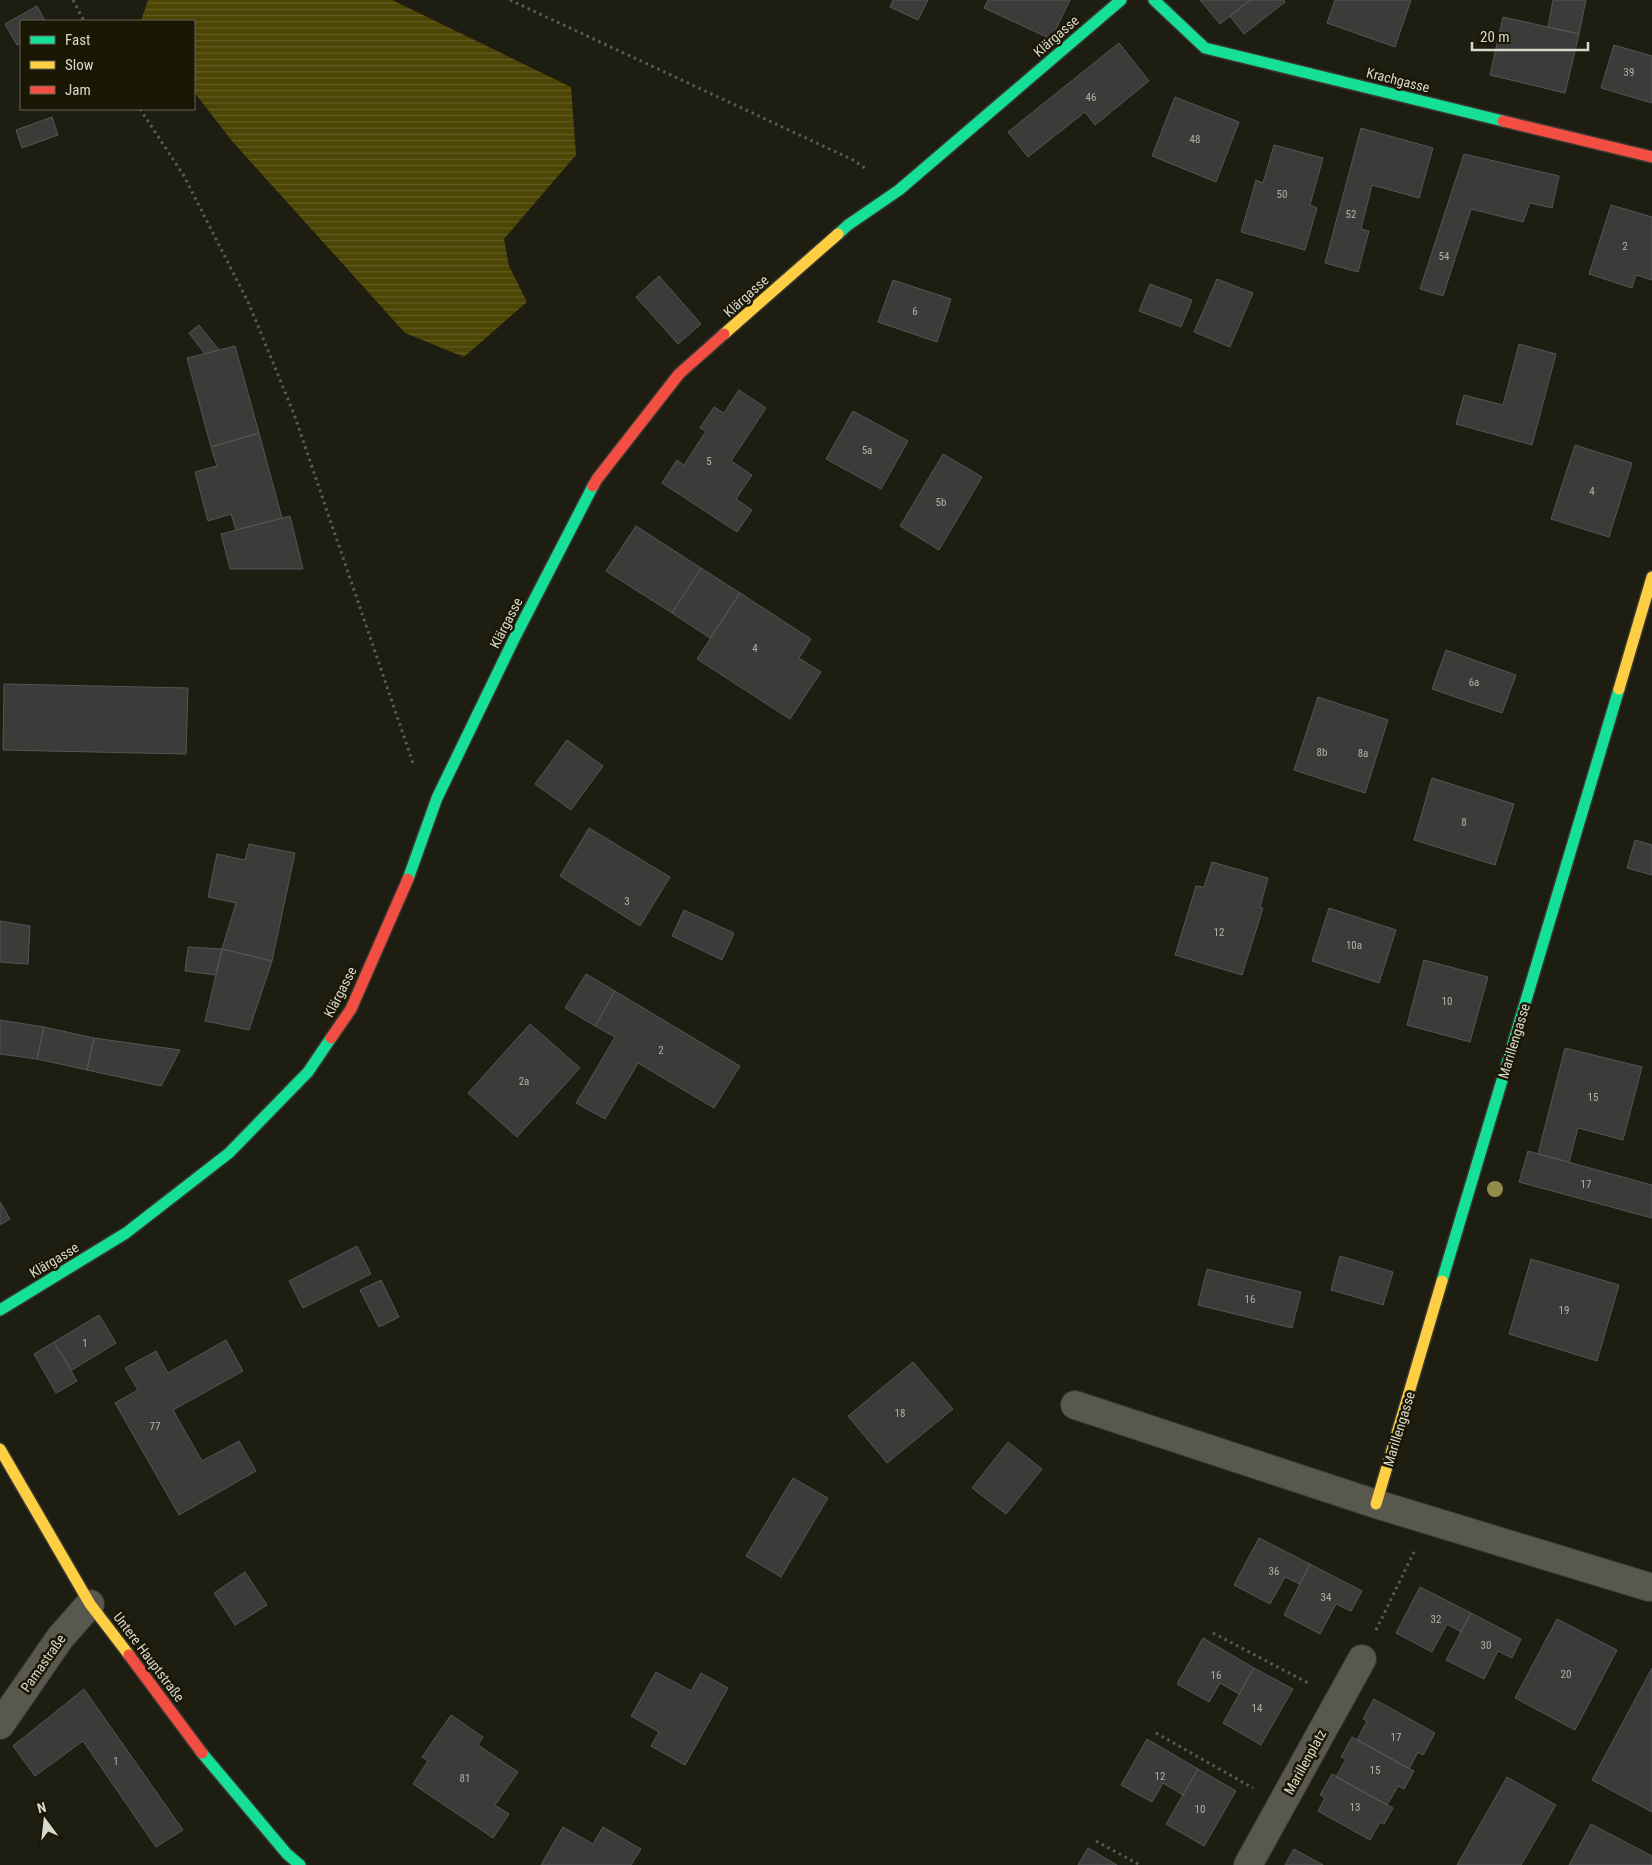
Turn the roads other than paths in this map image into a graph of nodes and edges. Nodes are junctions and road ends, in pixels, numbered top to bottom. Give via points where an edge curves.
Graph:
1 (1121, 0) edge
2 (1154, 0) edge
3 (1652, 157) edge
4 (1652, 577) edge
5 (0, 1310) edge
6 (1075, 1405) dead end
7 (0, 1449) edge
8 (1376, 1504) junction
9 (1649, 1587) dead end
10 (90, 1604) junction
11 (1362, 1659) road end
12 (0, 1725) edge
13 (300, 1865) edge
14 (1248, 1865) edge

1 - 5 street, Klärgasse via 899,190 848,225 679,374 597,478 437,798 408,879 351,1009 308,1072 229,1153 126,1233
2 - 3 street, Krachgasse via 1205,48
4 - 8 street, Marillengasse
6 - 8 street
7 - 10 street, Untere Hauptstraße
8 - 9 street
10 - 12 street, Pamastraße via 60,1638
10 - 13 street, Untere Hauptstraße via 216,1771
11 - 14 street, Marillenplatz

